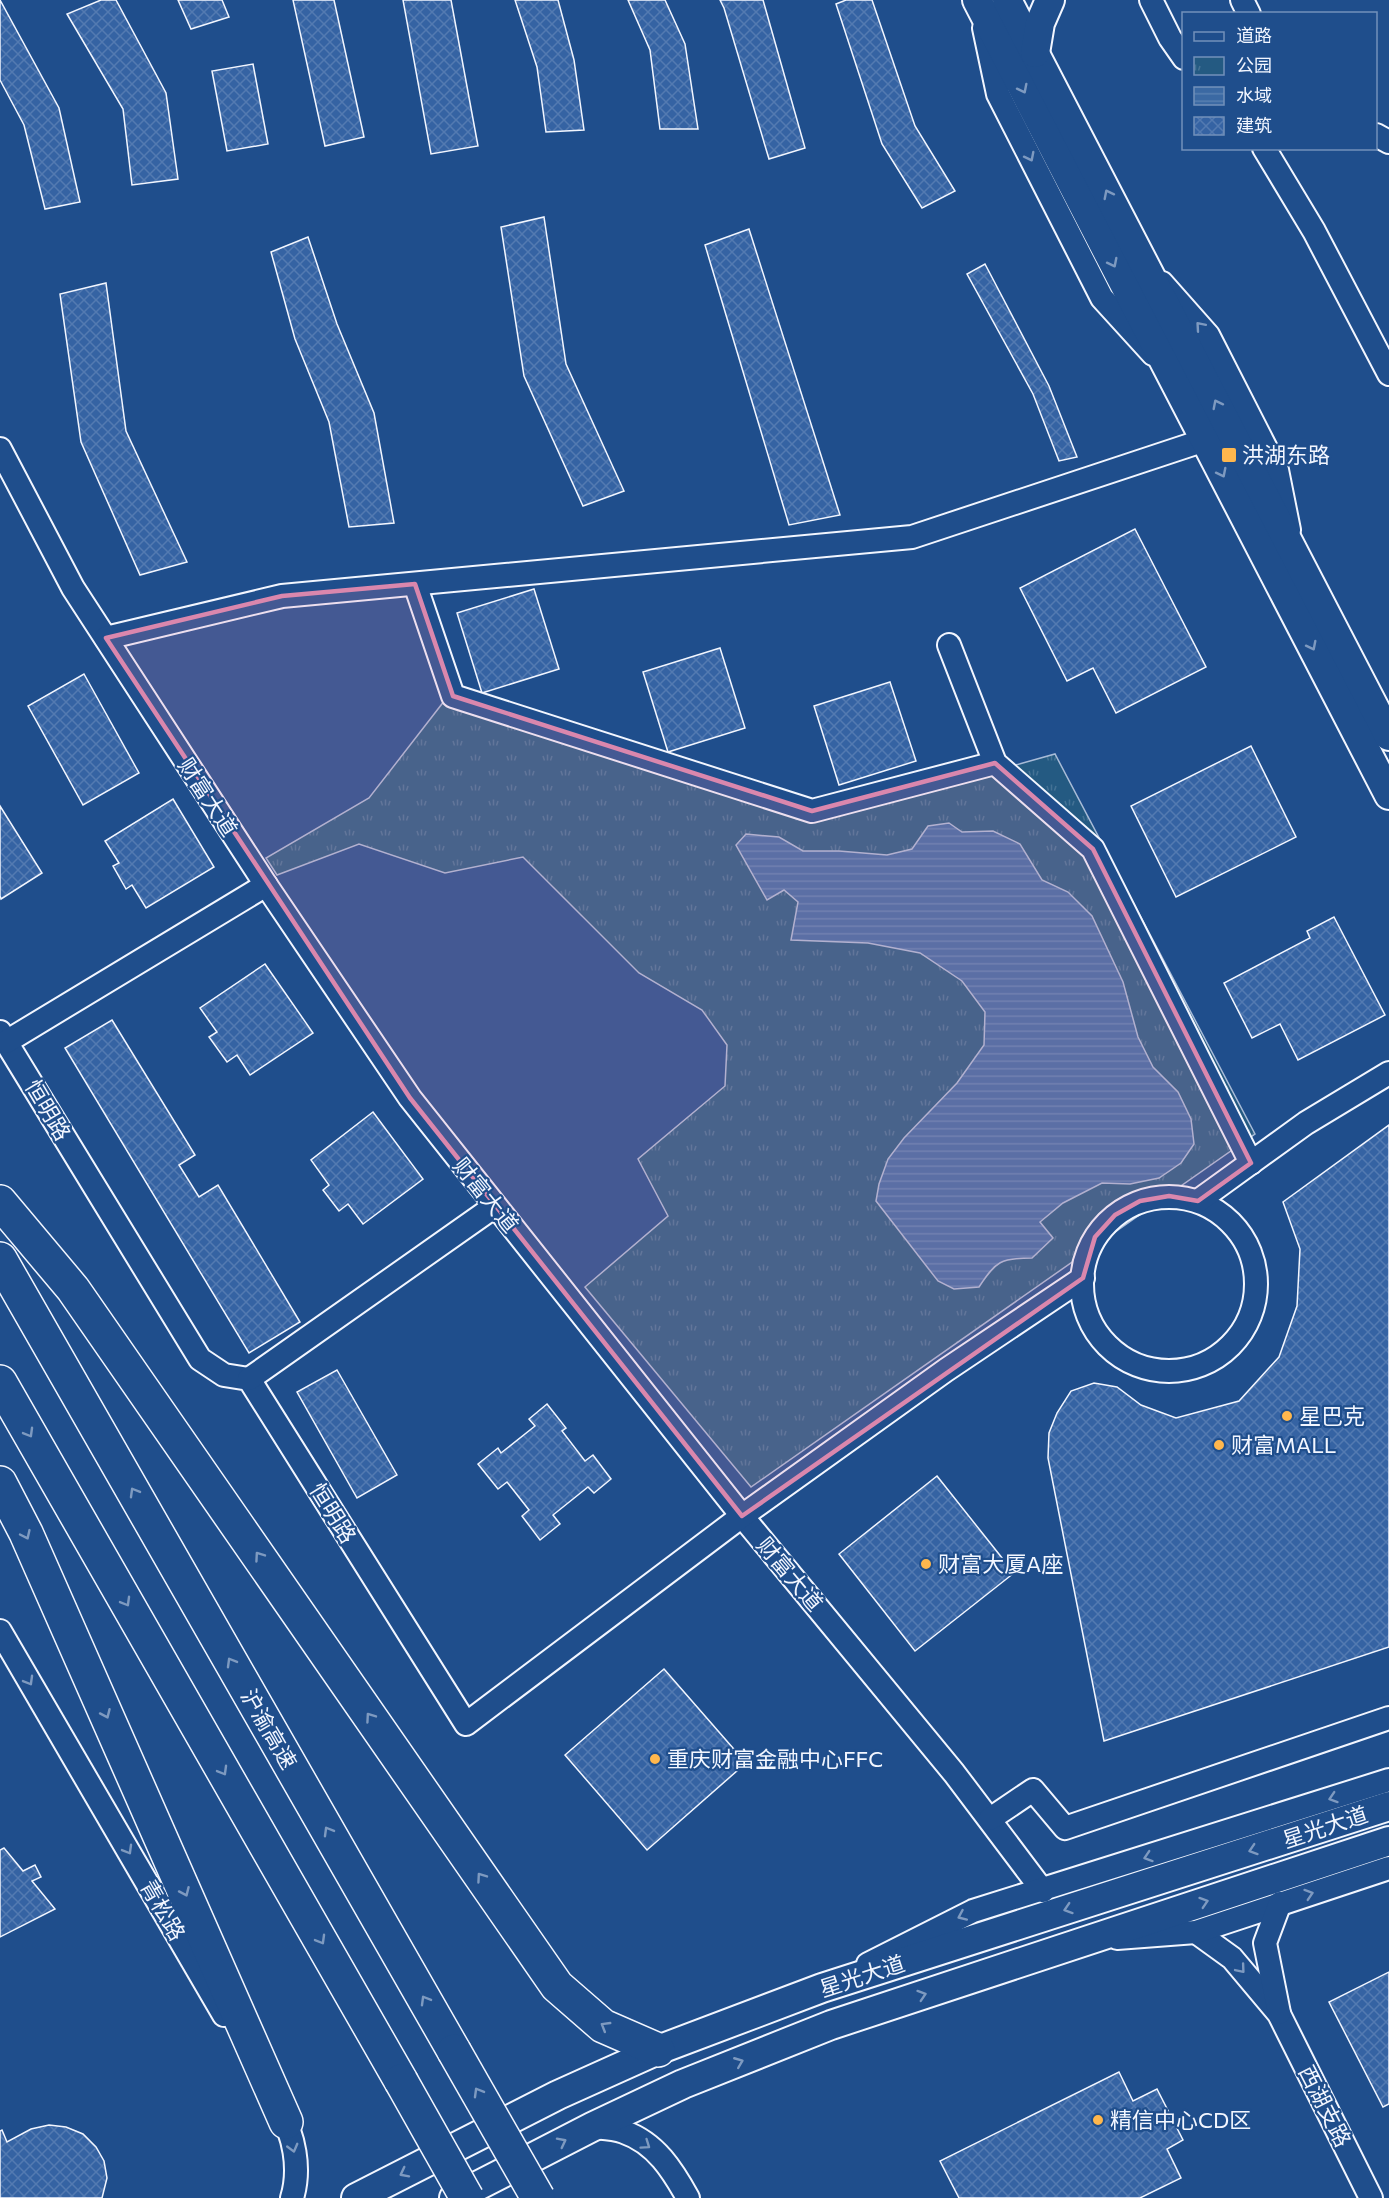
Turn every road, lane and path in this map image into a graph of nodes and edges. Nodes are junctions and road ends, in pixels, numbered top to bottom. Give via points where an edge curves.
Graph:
1 (1007, 0) edge
2 (1050, 0) edge
3 (1151, 0) edge
4 (978, 2) edge
5 (1035, 53) junction
6 (1182, 55) edge
7 (1265, 150) edge
8 (1389, 374) edge
9 (1204, 440) junction
10 (0, 449) edge
11 (415, 584) junction
12 (106, 638) junction
13 (949, 645) dead end
14 (1389, 736) edge
15 (995, 763) junction
16 (1389, 795) edge
17 (266, 885) junction
18 (3, 1037) edge
19 (1389, 1073) edge
20 (1251, 1163) junction
21 (1198, 1201) junction
22 (0, 1202) edge
23 (495, 1206) junction
24 (0, 1259) edge
25 (1083, 1278) junction
26 (249, 1379) junction
27 (0, 1382) edge
28 (0, 1483) edge
29 (742, 1516) junction
30 (0, 1631) edge
31 (1389, 1718) edge
32 (1389, 1780) edge
33 (1389, 1806) edge
34 (990, 1819) junction
35 (1389, 1841) edge
36 (1389, 1868) edge
37 (1043, 1891) junction
38 (1280, 1903) junction
39 (1197, 1932) junction
40 (1089, 1940) junction
41 (822, 1988) junction
42 (1279, 2014) junction
43 (657, 2050) junction
44 (286, 2122) junction
45 (592, 2127) junction
46 (292, 2198) edge
47 (356, 2198) edge
48 (454, 2198) edge
49 (467, 2198) edge
50 (538, 2198) edge
51 (688, 2198) edge
52 (1371, 2198) edge

1 - 5 main road
2 - 5 main road via 1040,23
3 - 6 street
4 -> 9 main road
14 -> 5 main road
7 - 8 street via 1314,231
9 - 11 street via 912,537
9 -> 16 main road
10 - 12 street, 财富大道 via 74,588
11 - 12 street via 282,596
11 - 15 street via 453,696 812,811
12 - 17 street, 财富大道
13 - 15 street
15 - 20 street via 1093,849
17 - 18 street
17 - 23 street, 财富大道 via 410,1098
18 - 26 street, 恒明路 via 200,1359 224,1375
19 - 20 street via 1306,1123
20 - 21 street
21 - 25 street via 1169,1196 1150,1199 1115,1215 1095,1237
21 - 25 street via 1223,1215 1243,1237 1254,1263 1256,1292 1249,1319 1234,1343 1211,1360 1185,1370 1156,1370 1130,1362 1107,1345 1090,1321 1082,1293
43 -> 22 highway via 603,2026 557,1986 73,1289
23 - 26 street
23 - 29 street, 财富大道
50 -> 24 highway, 沪渝高速, bridge
25 - 29 street
26 - 29 street, 恒明路 via 466,1724
27 -> 49 highway, bridge
28 -> 44 highway via 26,1533
29 - 34 street, 财富大道
30 -> 44 street, 青松路
31 - 34 street via 1065,1828 1033,1790
32 -> 37 street
33 -> 41 main road, 星光大道
34 - 37 street, 财富大道
40 -> 35 main road, 星光大道
38 -> 36 street
37 -> 41 street via 965,1915
38 - 39 street
38 - 42 street via 1265,1943
39 - 40 street
39 -> 42 street via 1232,1958
45 -> 40 main road, 星光大道 via 683,2084 831,2025
41 - 43 main road, 星光大道
42 - 52 street, 西湖支路
43 -> 47 main road, 星光大道 via 558,2095
44 -> 46 street, 青松路 via 296,2158
48 -> 45 main road, 星光大道
45 -> 51 street via 624,2132 643,2142 662,2157

